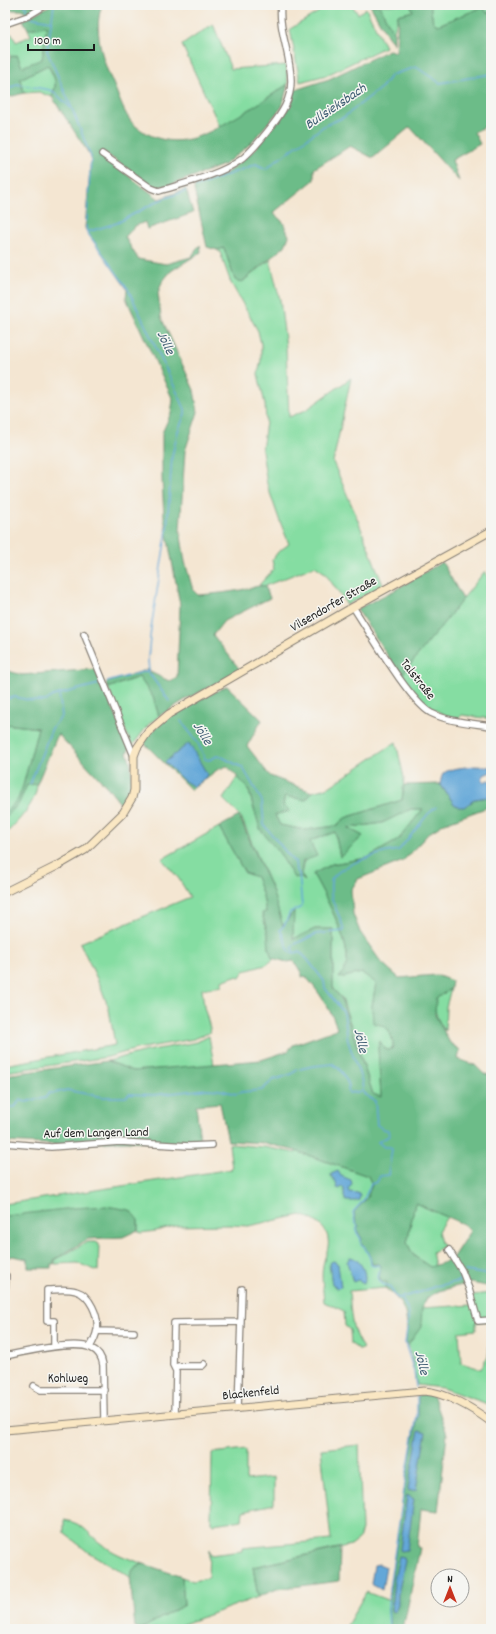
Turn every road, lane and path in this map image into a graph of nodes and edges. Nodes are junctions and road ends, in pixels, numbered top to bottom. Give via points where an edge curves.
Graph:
1 (46, 5) edge
2 (281, 5) edge
3 (5, 24) edge
4 (102, 154) dead end
5 (491, 531) edge
6 (353, 607) junction
7 (84, 634) dead end
8 (491, 726) edge
9 (134, 756) junction
10 (5, 892) edge
11 (5, 1143) edge
12 (212, 1145) dead end
13 (449, 1250) dead end
14 (6, 1276) edge
15 (242, 1289) dead end
16 (5, 1290) edge
17 (491, 1320) edge
18 (241, 1322) junction
19 (97, 1332) junction
20 (134, 1332) dead end
21 (54, 1346) junction
22 (90, 1347) junction
23 (5, 1356) edge
24 (204, 1364) dead end
25 (174, 1368) junction
26 (34, 1386) dead end
27 (104, 1390) junction
28 (238, 1408) junction
29 (175, 1414) junction
30 (104, 1421) junction
31 (491, 1422) edge
32 (5, 1430) edge

1 - 3 street via 28,16
2 - 4 street via 281,22 291,80 287,105 257,144 242,158 227,168 159,191
5 - 6 street, Vilsendorfer Straße
6 - 8 street, Talstraße via 405,687 423,707 445,717
6 - 9 street, Vilsendorfer Straße via 169,714 148,732
7 - 9 street
9 - 10 street via 134,790 122,813 85,850
11 - 12 street, Auf dem Langen Land via 51,1147 120,1142
13 - 17 street via 462,1271 478,1321
14 - 16 street
15 - 18 street
18 - 25 street via 174,1324
18 - 28 street
19 - 20 street
19 - 21 street via 94,1311 81,1293 72,1290 47,1290 47,1321 54,1321
19 - 22 street
21 - 22 street
21 - 23 street
22 - 27 street via 102,1361
24 - 25 street
25 - 29 street
26 - 27 street, Kohlweg via 41,1390
27 - 30 street
28 - 29 street, Blackenfeld
28 - 31 street, Blackenfeld via 428,1391 445,1395
29 - 30 street, Blackenfeld
30 - 32 street, Blackenfeld

